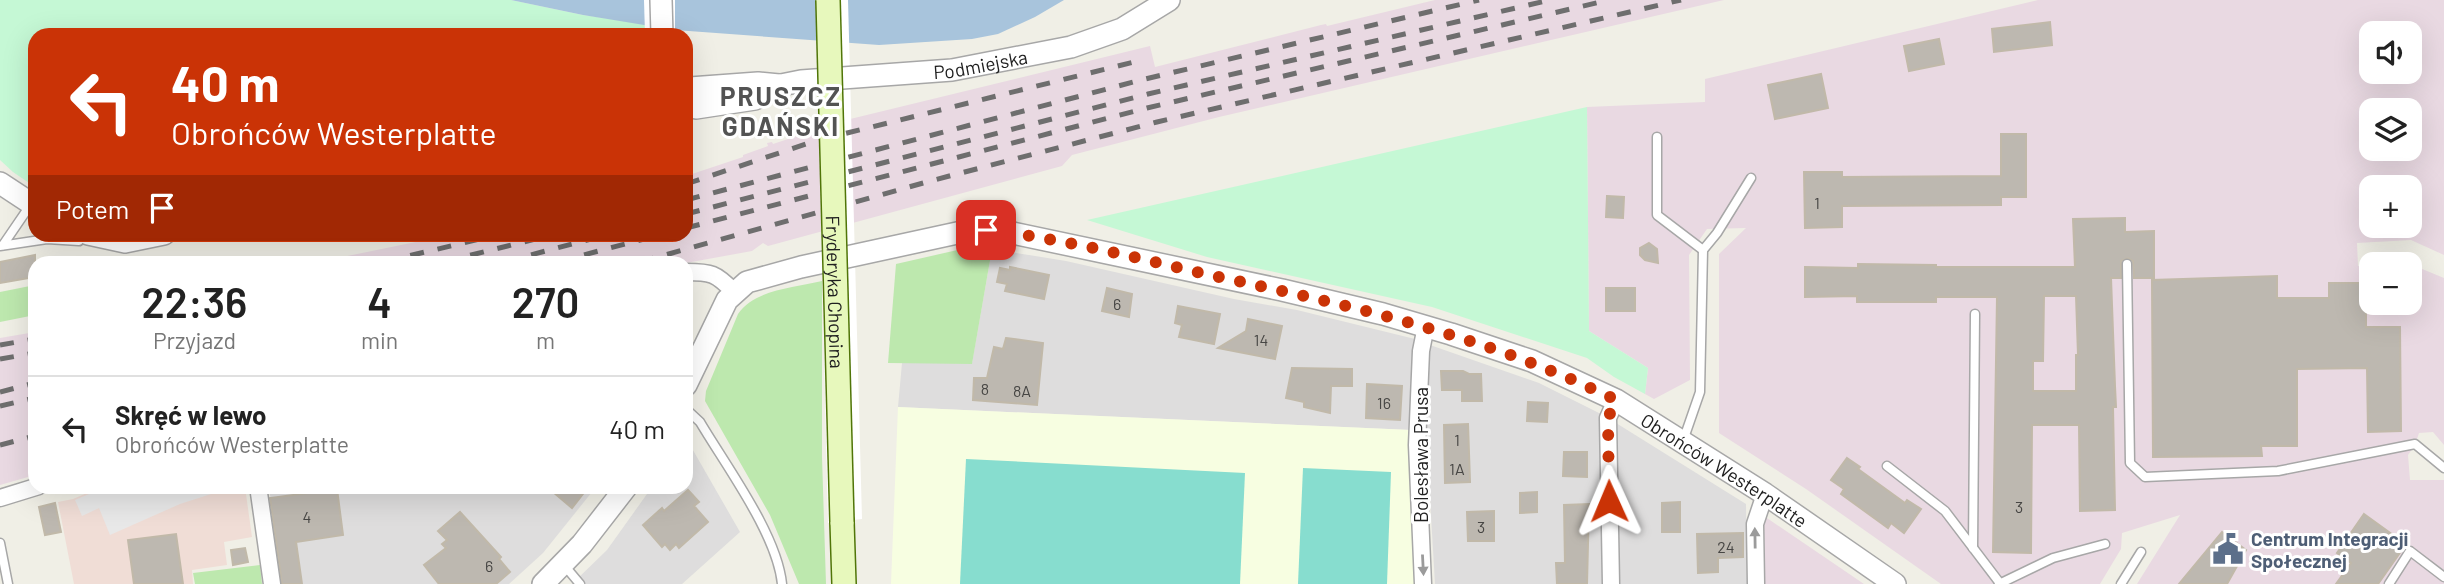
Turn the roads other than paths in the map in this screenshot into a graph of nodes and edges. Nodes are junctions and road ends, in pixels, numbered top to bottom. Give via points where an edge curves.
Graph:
1 (662, 0) edge
2 (828, 0) edge
3 (1169, 0) edge
4 (662, 28) edge
5 (693, 104) edge
6 (1657, 137) dead end
7 (1751, 178) dead end
8 (0, 183) edge
9 (28, 202) edge
10 (28, 211) edge
11 (28, 242) edge
12 (2, 245) edge
13 (1703, 250) junction
14 (2127, 264) dead end
15 (693, 272) edge
16 (734, 292) junction
17 (1975, 314) dead end
18 (1426, 326) junction
19 (693, 371) edge
20 (1616, 400) junction
21 (693, 416) edge
22 (1683, 442) junction
23 (1887, 466) dead end
24 (2444, 468) edge
25 (28, 489) edge
26 (259, 494) edge
27 (621, 494) edge
28 (1765, 494) junction
29 (0, 498) edge
30 (0, 543) edge
31 (2105, 544) dead end
32 (1973, 548) junction
33 (2141, 552) dead end
34 (564, 565) junction
35 (2444, 577) edge
36 (577, 583) edge
37 (1999, 583) edge
38 (8, 584) edge
39 (272, 584) edge
40 (543, 584) edge
41 (782, 584) edge
42 (844, 584) edge
43 (1423, 584) edge
44 (1611, 584) edge
45 (1756, 584) edge
46 (1895, 584) edge
47 (2121, 584) edge
48 (2389, 584) edge

1 - 4 street
2 - 42 main road, Fryderyka Chopina, bridge
3 - 5 street, Podmiejska via 1122,29 1071,47 917,75 817,78 781,85 755,99 696,108
6 - 13 lane via 1657,215
7 - 13 lane
8 - 9 street
10 - 12 lane
11 - 12 lane
13 - 22 lane via 1700,392
14 - 24 lane via 2130,463 2146,477 2278,471 2415,444
15 - 16 street via 719,276
16 - 18 street, Obrońców Westerplatte via 747,282 777,272 986,230 1282,290
16 - 19 street
17 - 32 lane
18 - 20 street, Obrońców Westerplatte via 1532,361
18 -> 43 street, Bolesława Prusa via 1417,445
20 - 22 street, Obrońców Westerplatte
20 - 44 street via 1608,418
21 - 41 lane via 761,526
22 - 28 street, Obrońców Westerplatte
23 - 32 lane via 1945,511
25 - 29 street
26 - 39 street
27 - 34 street
45 -> 28 street via 1755,524
28 - 46 street, Obrońców Westerplatte
30 - 38 lane
31 - 37 lane via 2053,558
32 - 37 lane
33 - 47 lane
34 - 36 lane
34 - 40 street
35 - 48 lane via 2410,551

